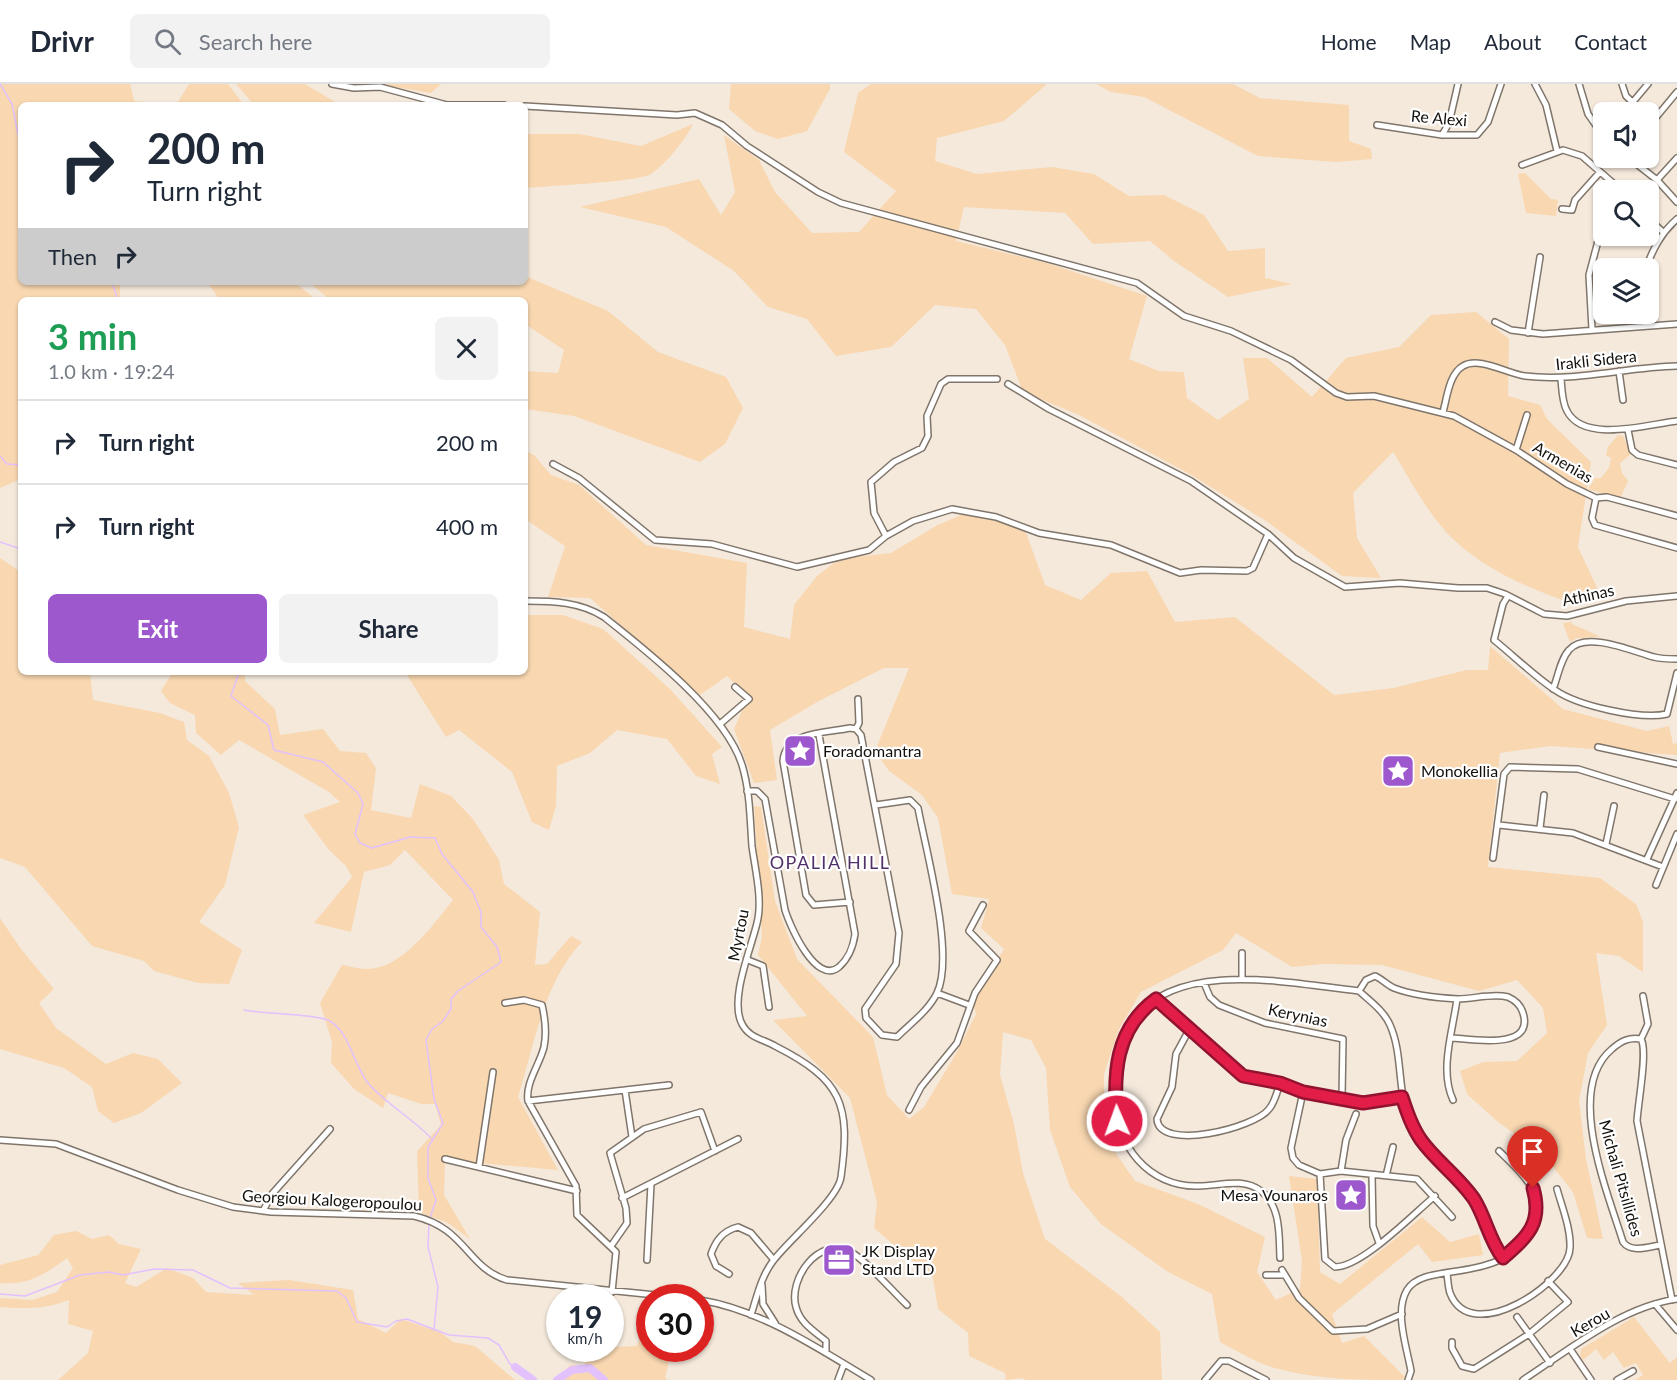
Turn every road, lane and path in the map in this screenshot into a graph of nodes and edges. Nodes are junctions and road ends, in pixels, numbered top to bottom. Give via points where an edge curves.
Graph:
1 (332, 84) edge
2 (1458, 84) edge
3 (1501, 84) edge
4 (1535, 84) edge
5 (1578, 84) edge
6 (1623, 84) edge
7 (1648, 84) edge
8 (1677, 92) edge
9 (436, 102) edge
10 (1631, 102) edge
11 (1633, 102) edge
12 (528, 106) edge
13 (1659, 112) edge
14 (1593, 121) edge
15 (1377, 125) dead end
16 (1442, 135) junction
17 (1557, 151) junction
18 (1677, 158) edge
19 (1522, 165) dead end
20 (1642, 168) edge
21 (1600, 172) junction
22 (1609, 180) edge
23 (1657, 180) joint
24 (1659, 182) edge
25 (1677, 202) edge
26 (1562, 209) dead end
27 (1677, 219) edge
28 (1659, 228) edge
29 (1664, 233) junction
30 (1597, 246) edge
31 (1540, 257) dead end
32 (1651, 258) edge
33 (1495, 322) dead end
34 (1677, 324) edge
35 (1645, 326) joint
36 (1592, 329) junction
37 (1528, 333) junction
38 (1677, 366) edge
39 (1619, 371) junction
40 (997, 379) dead end
41 (1561, 379) junction
42 (1008, 384) dead end
43 (1623, 400) dead end
44 (1443, 412) junction
45 (1527, 415) dead end
46 (1677, 421) edge
47 (1628, 430) junction
48 (1516, 450) junction
49 (553, 464) dead end
50 (1677, 465) edge
51 (1596, 498) junction
52 (1677, 516) edge
53 (1268, 534) junction
54 (886, 536) junction
55 (1677, 548) edge
56 (1508, 596) junction
57 (1677, 596) edge
58 (528, 601) edge
59 (1677, 659) edge
60 (1677, 673) edge
61 (735, 687) dead end
62 (1553, 689) junction
63 (858, 699) dead end
64 (720, 724) junction
65 (855, 729) junction
66 (819, 735) junction
67 (1598, 747) dead end
68 (1677, 764) edge
69 (747, 791) junction
70 (1544, 795) dead end
71 (1676, 796) edge
72 (876, 805) junction
73 (1614, 806) dead end
74 (1499, 825) junction
75 (1540, 828) junction
76 (1677, 834) edge
77 (1606, 844) junction
78 (1493, 858) dead end
79 (1647, 859) junction
80 (1663, 867) junction
81 (1656, 885) dead end
82 (850, 902) junction
83 (983, 905) dead end
84 (1242, 953) dead end
85 (748, 960) junction
86 (1242, 978) junction
87 (1204, 983) junction
88 (1359, 991) junction
89 (937, 993) junction
90 (1643, 996) dead end
91 (1156, 999) junction
92 (1457, 999) junction
93 (505, 1003) dead end
94 (969, 1005) junction
95 (769, 1007) dead end
96 (1189, 1030) junction
97 (1452, 1038) junction
98 (1641, 1039) junction
99 (493, 1072) dead end
100 (1280, 1083) junction
101 (669, 1085) dead end
102 (625, 1090) junction
103 (1303, 1092) junction
104 (1342, 1097) junction
105 (1402, 1097) junction
106 (1453, 1100) dead end
107 (528, 1101) junction
108 (909, 1110) dead end
109 (1356, 1114) dead end
110 (330, 1129) dead end
111 (632, 1137) junction
112 (738, 1139) dead end
113 (0, 1140) edge
114 (1393, 1147) dead end
115 (715, 1151) junction
116 (1499, 1151) dead end
117 (445, 1159) dead end
118 (479, 1167) junction
119 (1341, 1171) junction
120 (1320, 1173) junction
121 (1372, 1175) junction
122 (1386, 1176) junction
123 (651, 1184) junction
124 (1557, 1189) dead end
125 (577, 1191) junction
126 (1435, 1196) junction
127 (622, 1198) junction
128 (263, 1211) junction
129 (1452, 1217) dead end
130 (1379, 1243) junction
131 (1660, 1245) junction
132 (611, 1246) junction
133 (1280, 1258) dead end
134 (1503, 1258) junction
135 (647, 1260) dead end
136 (774, 1260) junction
137 (729, 1274) dead end
138 (1447, 1274) junction
139 (1266, 1275) dead end
140 (761, 1281) junction
141 (1548, 1281) junction
142 (549, 1284) edge
143 (613, 1284) edge
144 (1674, 1300) edge
145 (714, 1304) edge
146 (1655, 1304) junction
147 (907, 1305) dead end
148 (1402, 1314) junction
149 (751, 1315) junction
150 (1516, 1317) dead end
151 (780, 1328) junction
152 (1677, 1330) edge
153 (1529, 1334) junction
154 (1452, 1342) dead end
155 (1570, 1349) junction
156 (826, 1353) junction
157 (1550, 1363) junction
158 (844, 1364) junction
159 (1633, 1371) dead end
160 (838, 1380) edge
161 (872, 1380) edge
162 (1205, 1380) edge
163 (1266, 1380) edge
164 (1408, 1380) edge
165 (1523, 1380) edge
166 (1592, 1380) edge
167 (1617, 1380) edge

1 - 9 street via 380,87
2 - 16 street via 1449,123
3 - 16 street, Re Alexi via 1488,122 1477,135
4 - 17 street
5 - 14 street
6 - 10 street
7 - 11 street
8 - 13 street
12 - 44 street, Armenias via 695,113 722,124 747,146 841,203 1137,283 1184,316 1231,331 1291,360 1336,393 1347,397 1374,396
15 - 16 street, Re Alexi
17 - 19 street
17 - 21 street via 1582,156
18 - 23 street
20 - 23 street
21 - 22 street
21 - 26 street via 1575,200 1572,210
24 - 25 street
27 - 29 street
28 - 29 street
29 - 32 street
30 - 36 street via 1589,275
31 - 37 street
33 - 37 street
34 - 35 street
35 - 36 street
36 - 37 street
38 - 39 street, Irakli Sidera
39 - 41 street, Irakli Sidera
39 - 43 street
40 - 54 street via 948,379 941,384 927,416 928,436 922,448 894,462 871,482 874,513
41 - 44 street, Irakli Sidera via 1514,375 1482,364 1464,365 1457,371
41 - 47 street via 1568,412 1575,421 1584,427
42 - 53 street, Athinas via 1191,481
44 - 48 street, Armenias
45 - 48 street
46 - 47 street
47 - 50 street via 1632,450 1638,455
48 - 51 street, Armenias
49 - 54 street via 579,478 655,540 712,544 797,567 869,550
51 - 52 street, Armenias
51 - 55 street via 1592,518 1596,525
53 - 54 street via 1253,568 1247,571 1180,573 1111,545 1039,533 996,516 952,509
53 - 56 street, Athinas via 1294,558 1345,587 1429,584 1487,588
56 - 57 street, Athinas via 1544,614 1567,616 1626,601
56 - 62 street via 1494,640
58 - 64 street, Myrtou via 573,603 604,617 710,710
59 - 62 street via 1655,658 1604,643 1580,643 1570,648 1564,658
60 - 62 street via 1667,714 1653,718 1579,701
61 - 64 street via 749,699
63 - 65 street via 859,723
64 - 69 street, Myrtou via 731,738 742,765
65 - 66 street
65 - 72 street via 861,735
66 - 82 street
66 - 82 street via 798,738 783,752 806,895 814,905
67 - 68 street
69 - 82 street via 757,791 765,799 784,910 817,967 835,970 853,948
69 - 85 street, Myrtou via 758,918
70 - 75 street
71 - 74 street via 1578,769 1510,768 1504,774
71 - 79 street
72 - 89 street via 910,800 918,808 942,939 943,964
72 - 89 street via 899,933 896,964 865,1009 866,1018 882,1035 897,1037
73 - 77 street
74 - 75 street
74 - 78 street
75 - 77 street
76 - 80 street
77 - 79 street
79 - 80 street
80 - 81 street
83 - 94 street via 969,931 997,960
84 - 86 street
85 - 95 street via 763,966
85 - 136 street, Myrtou via 738,996 742,1024 750,1035 810,1067 833,1088 842,1102 843,1113 841,1180 830,1199
86 - 87 street
86 - 88 street
87 - 91 street
87 - 104 street, Kerynias via 1219,1005 1264,1023 1343,1039
88 - 92 street via 1366,980 1375,976 1400,990
88 - 105 street via 1389,1023 1396,1041
89 - 94 street
90 - 98 street via 1648,1024
91 - 96 street
91 - 133 street via 1129,1026 1118,1059 1117,1121 1125,1142 1144,1168 1179,1184 1197,1187 1239,1182 1259,1190 1272,1202 1279,1226
92 - 97 street
92 - 97 street via 1508,998 1518,1003 1525,1022 1520,1032 1502,1041
93 - 107 street via 524,1000 542,1005 546,1023 544,1046 528,1090
94 - 108 street via 957,1043 921,1087
96 - 100 street via 1243,1076
96 - 100 street via 1176,1054 1172,1087 1157,1119 1165,1131 1201,1135 1242,1127 1269,1110
97 - 106 street via 1447,1074
98 - 131 street via 1645,1050 1637,1121
98 - 131 street, Michali Pitsillides via 1619,1043 1606,1053 1598,1067 1589,1110 1590,1130 1623,1242 1633,1249
99 - 118 street
100 - 103 street
101 - 102 street
102 - 107 street
102 - 111 street
103 - 104 street
103 - 120 street via 1291,1148 1293,1158 1308,1171
104 - 105 street via 1363,1103
105 - 134 street via 1421,1140 1479,1207
107 - 125 street
109 - 119 street via 1346,1140
110 - 128 street via 272,1194
111 - 115 street via 644,1129 701,1112
111 - 127 street via 610,1153
112 - 115 street
113 - 128 street, Georgiou Kalogeropoulou via 56,1144 207,1200
114 - 122 street
115 - 123 street
116 - 134 street via 1528,1179 1537,1211 1526,1238
117 - 118 street
118 - 125 street
119 - 120 street
119 - 121 street
120 - 130 street via 1328,1263 1335,1267 1352,1265
121 - 122 street
121 - 130 street via 1372,1217
122 - 126 street via 1417,1179
123 - 127 street
123 - 135 street
124 - 141 street via 1570,1248 1566,1261
125 - 132 street via 579,1218
126 - 129 street
126 - 130 street
127 - 132 street via 627,1223
128 - 142 street, Georgiou Kalogeropoulou via 428,1219 447,1228 488,1271 501,1278
131 - 144 street
132 - 143 street via 616,1256
134 - 138 street
136 - 137 street via 751,1233 738,1227 727,1230 711,1254 716,1266
136 - 140 street, Myrtou
138 - 141 street via 1450,1294 1475,1315 1494,1314 1516,1305
138 - 148 street via 1427,1274 1417,1279 1403,1299
139 - 148 street via 1283,1273 1299,1298 1333,1331 1367,1329
140 - 149 street, Myrtou
140 - 151 street via 766,1311
141 - 153 street via 1568,1302
144 - 146 street, Kerou
145 - 149 street
146 - 152 street
146 - 155 street, Kerou
147 - 156 street via 851,1252 837,1247 819,1253 803,1269 794,1298 802,1321 826,1341
148 - 164 street via 1411,1371
149 - 151 street
150 - 153 street
151 - 156 street
153 - 154 street via 1474,1369 1462,1366
153 - 157 street
155 - 157 street, Kerou
155 - 166 street
156 - 158 street
157 - 165 street, Kerou
158 - 160 street
158 - 161 street
159 - 167 street
162 - 163 street via 1221,1361 1229,1361

